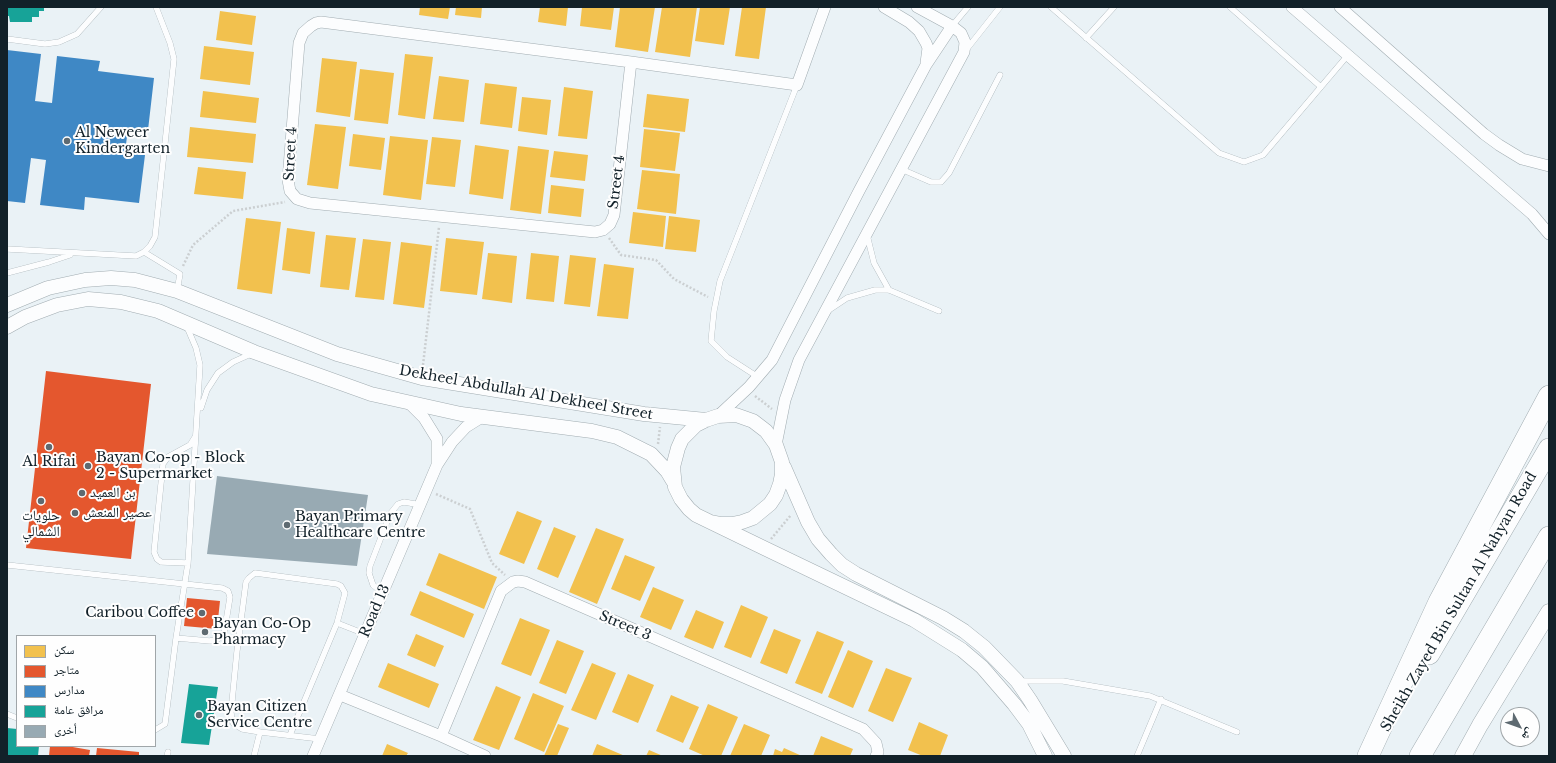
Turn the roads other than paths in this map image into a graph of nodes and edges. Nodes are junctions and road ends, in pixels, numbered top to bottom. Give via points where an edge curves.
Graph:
1 (101, 7) edge
2 (156, 7) edge
3 (825, 7) edge
4 (884, 7) edge
5 (917, 7) edge
6 (968, 7) edge
7 (1000, 7) edge
8 (1051, 7) edge
9 (1114, 7) edge
10 (1230, 7) edge
11 (1292, 7) edge
12 (1340, 7) edge
13 (952, 26) junction
14 (1086, 38) junction
15 (7, 39) edge
16 (964, 52) junction
17 (1348, 55) junction
18 (631, 62) junction
19 (926, 65) junction
20 (1000, 75) dead end
21 (797, 85) junction
22 (1321, 87) junction
23 (1549, 166) edge
24 (901, 169) junction
25 (866, 234) junction
26 (1549, 234) edge
27 (7, 250) edge
28 (144, 252) junction
29 (75, 253) junction
30 (7, 273) edge
31 (889, 290) junction
32 (178, 291) junction
33 (7, 305) edge
34 (939, 311) dead end
35 (824, 314) junction
36 (185, 322) junction
37 (7, 327) edge
38 (254, 352) junction
39 (758, 377) junction
40 (1549, 396) edge
41 (408, 402) junction
42 (198, 416) junction
43 (482, 417) junction
44 (712, 418) junction
45 (196, 437) junction
46 (776, 445) junction
47 (1549, 449) edge
48 (782, 462) junction
49 (437, 465) junction
50 (676, 487) junction
51 (421, 505) junction
52 (710, 522) junction
53 (1549, 537) edge
54 (188, 563) junction
55 (7, 565) edge
56 (186, 584) junction
57 (383, 592) junction
58 (1549, 612) edge
59 (337, 623) junction
60 (365, 634) junction
61 (176, 638) junction
62 (1017, 681) junction
63 (340, 695) junction
64 (1161, 699) junction
65 (1480, 725) junction
66 (156, 729) edge
67 (260, 732) junction
68 (1237, 732) dead end
69 (290, 735) junction
70 (441, 736) junction
71 (320, 739) junction
72 (254, 756) edge
73 (313, 756) edge
74 (485, 756) edge
75 (876, 756) edge
76 (1044, 756) edge
77 (1064, 756) edge
78 (1137, 756) edge
79 (1368, 756) edge
80 (1420, 756) edge
81 (1463, 756) edge
82 (1467, 756) edge

1 - 15 lane via 77,34 59,42 45,44
2 - 28 lane via 174,60 155,237
3 - 21 street
4 - 19 street via 920,31 928,48
5 - 13 street
6 - 13 lane
7 - 16 lane
8 - 14 lane
9 - 14 lane
10 - 22 lane
11 - 17 street
12 - 23 street via 1489,138 1522,159
13 - 16 street via 963,37
13 - 19 street
14 - 22 lane via 1219,153 1244,162 1263,155
16 - 24 street
17 - 22 lane
17 - 26 street via 1532,214
18 - 18 street, Street 4 via 316,23 303,33 299,43 288,180 290,191 297,199 310,203 595,232 603,230 610,224 614,215
18 - 21 street, Street 4
19 - 39 street via 772,360
20 - 24 lane via 949,173 941,182 931,182
21 - 39 lane via 720,281 716,301 711,341 727,357
24 - 25 street
25 - 31 lane via 874,263
25 - 35 street
27 - 29 lane
28 - 29 lane via 136,256
28 - 32 lane via 180,274
29 - 30 lane
31 - 34 lane
31 - 35 lane via 874,290 847,298
32 - 33 street, Dekheel Abdullah Al Dekheel Street via 135,280 85,280 48,288
32 - 44 street, Dekheel Abdullah Al Dekheel Street via 337,354 422,378 644,414
35 - 46 street via 799,360 786,400
36 - 37 street, Dekheel Abdullah Al Dekheel Street via 158,311 88,299 57,304
36 - 38 street, Dekheel Abdullah Al Dekheel Street
36 - 42 lane via 200,365
38 - 41 street, Dekheel Abdullah Al Dekheel Street via 371,394
38 - 42 lane via 218,373 207,390
39 - 44 street
40 - 79 highway via 1439,602
41 - 43 street, Dekheel Abdullah Al Dekheel Street
41 - 49 street, Road 13 via 424,418 437,439
42 - 45 lane
43 - 49 street, Road 13 via 466,427 452,442
43 - 50 street, Dekheel Abdullah Al Dekheel Street via 592,430 617,437 651,454 667,471
44 - 46 street via 736,416 752,421 766,431
44 - 50 street via 689,431 678,448 673,467
45 - 54 lane
45 - 54 lane via 190,445 168,457 163,464 154,552 156,559 161,562
46 - 48 street
47 - 79 highway, Sheikh Zayed Bin Sultan Al Nahyan Road
48 - 52 street via 782,474 776,495 762,512 742,522
48 - 62 street via 800,505 818,538 842,565 964,631
49 - 51 street, Road 13
50 - 52 street via 689,509
51 - 57 street, Road 13
51 - 57 lane via 404,502 393,508 390,514 369,573 373,585
52 - 76 street via 914,620 962,650 1014,704 1029,724
53 - 80 highway
54 - 56 lane
55 - 56 lane
56 - 61 lane
56 - 61 lane via 228,591 230,597 224,634 210,641
57 - 60 street, Road 13
58 - 65 main road
59 - 60 lane
59 - 67 lane via 345,593 337,584 258,573 246,582 231,716 238,727
59 - 69 lane
60 - 63 street, Road 13
61 - 66 lane via 165,724
62 - 64 lane via 1063,681
62 - 77 street
63 - 70 street
63 - 71 street, Road 13
64 - 68 lane
64 - 78 lane
65 - 81 main road
65 - 82 street
67 - 69 lane
67 - 72 lane
69 - 71 lane
70 - 74 street
70 - 75 street, Street 3 via 501,591 512,582 525,582 864,729 876,743
71 - 73 street, Road 13

